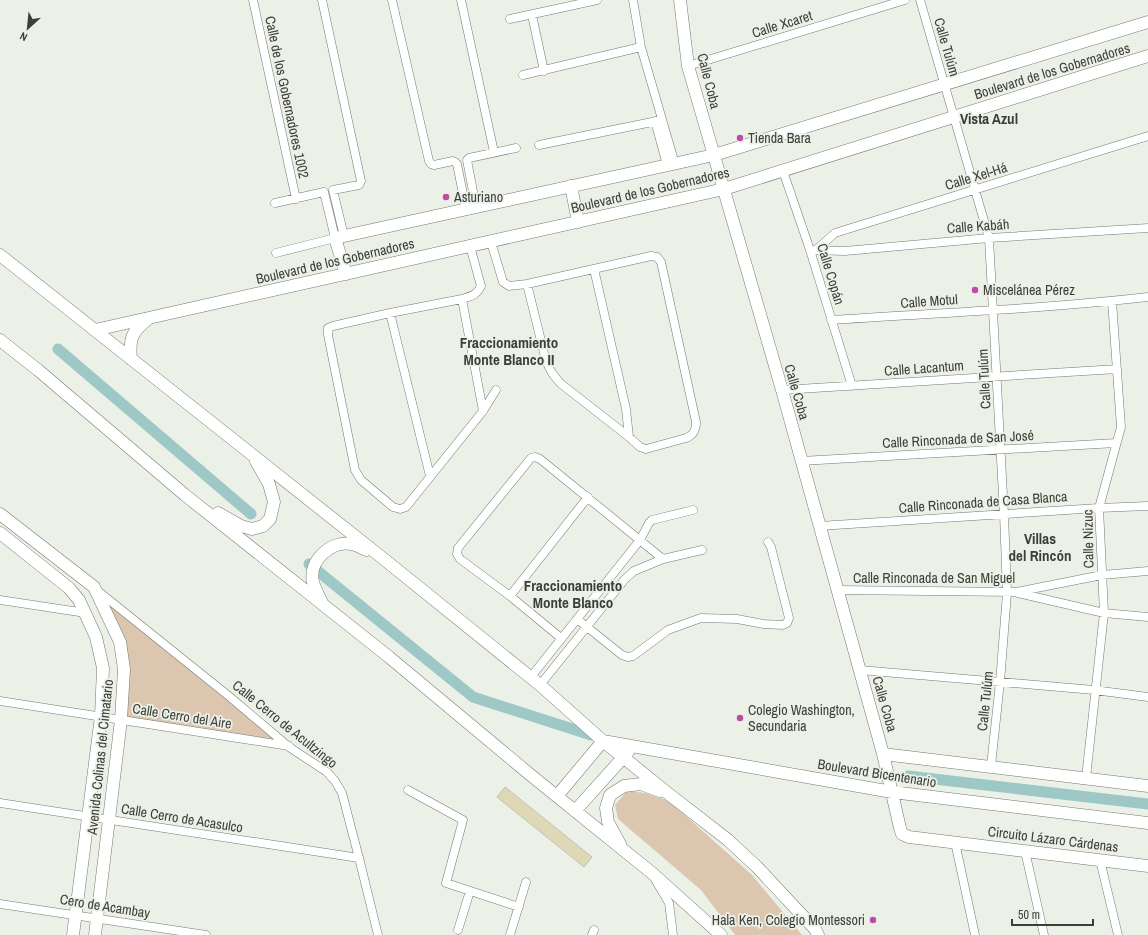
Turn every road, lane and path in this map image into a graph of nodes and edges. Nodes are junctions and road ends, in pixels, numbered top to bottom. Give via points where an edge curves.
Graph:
1 (253, 0) edge
2 (322, 0) edge
3 (392, 0) edge
4 (461, 0) edge
5 (597, 0) edge
6 (633, 0) edge
7 (680, 0) edge
8 (906, 0) edge
9 (920, 0) edge
10 (532, 15) junction
11 (510, 20) dead end
12 (1148, 22) edge
13 (641, 47) junction
14 (1148, 56) edge
15 (688, 66) junction
16 (544, 71) junction
17 (524, 75) dead end
18 (945, 84) junction
19 (954, 117) junction
20 (658, 120) junction
21 (1148, 136) edge
22 (539, 145) dead end
23 (516, 148) dead end
24 (494, 152) junction
25 (714, 155) junction
26 (671, 165) junction
27 (783, 171) junction
28 (571, 186) junction
29 (975, 189) junction
30 (724, 190) junction
31 (296, 199) junction
32 (275, 204) dead end
33 (471, 208) junction
34 (578, 222) junction
35 (1148, 228) edge
36 (340, 237) junction
37 (989, 238) junction
38 (491, 242) junction
39 (470, 246) junction
40 (813, 249) junction
41 (276, 253) dead end
42 (0, 255) edge
43 (594, 269) junction
44 (346, 274) junction
45 (527, 284) junction
46 (1148, 297) edge
47 (462, 299) junction
48 (1112, 301) junction
49 (993, 310) junction
50 (390, 313) junction
51 (150, 317) junction
52 (831, 320) junction
53 (95, 330) junction
54 (0, 340) edge
55 (131, 359) junction
56 (1117, 369) junction
57 (997, 376) junction
58 (852, 386) junction
59 (496, 390) dead end
60 (782, 390) junction
61 (483, 411) junction
62 (629, 437) junction
63 (1116, 443) junction
64 (1001, 450) junction
65 (254, 456) junction
66 (801, 461) junction
67 (430, 476) junction
68 (185, 495) junction
69 (588, 497) junction
70 (1148, 506) edge
71 (1099, 508) junction
72 (693, 510) dead end
73 (0, 514) edge
74 (1004, 514) junction
75 (819, 526) junction
76 (0, 533) edge
77 (640, 540) junction
78 (768, 542) dead end
79 (702, 550) dead end
80 (380, 556) junction
81 (663, 559) junction
82 (1148, 571) edge
83 (1102, 575) junction
84 (94, 587) junction
85 (837, 590) junction
86 (1011, 593) junction
87 (510, 596) junction
88 (0, 600) edge
89 (322, 604) junction
90 (86, 613) junction
91 (1104, 613) junction
92 (1148, 617) edge
93 (577, 619) junction
94 (587, 627) junction
95 (562, 638) junction
96 (860, 670) junction
97 (530, 678) junction
98 (1000, 682) junction
99 (540, 686) junction
100 (1094, 690) junction
101 (1148, 698) edge
102 (0, 701) edge
103 (100, 716) junction
104 (121, 720) junction
105 (604, 741) junction
106 (634, 746) junction
107 (289, 747) junction
108 (883, 754) junction
109 (624, 757) junction
110 (991, 766) junction
111 (1086, 778) junction
112 (1148, 786) edge
113 (408, 790) dead end
114 (892, 792) junction
115 (670, 795) junction
116 (557, 796) junction
117 (0, 803) edge
118 (575, 810) junction
119 (88, 816) junction
120 (109, 819) junction
121 (1148, 823) edge
122 (955, 842) junction
123 (624, 850) junction
124 (1025, 851) junction
125 (360, 858) junction
126 (1100, 860) junction
127 (1148, 866) edge
128 (652, 873) junction
129 (526, 882) dead end
130 (470, 890) junction
131 (0, 904) edge
132 (519, 907) junction
133 (75, 915) junction
134 (97, 918) junction
135 (458, 930) dead end
136 (73, 935) edge
137 (95, 935) edge
138 (206, 935) edge
139 (378, 935) edge
140 (510, 935) edge
141 (673, 935) edge
142 (721, 935) edge
143 (818, 935) edge
144 (975, 935) edge
145 (1044, 935) edge
146 (1118, 935) edge

1 - 31 street, Calle de los Gobernadores 1002
2 - 36 street via 361,181 359,185 333,190
3 - 33 street via 429,161 434,165 453,161 457,164
4 - 24 street
5 - 10 street
6 - 13 street
7 - 15 main road, Calle Coba
8 - 15 street, Calle Xcaret
9 - 18 street, Calle Tulúm
10 - 11 street
10 - 16 street
12 - 18 main road, Boulevard de los Gobernadores
13 - 16 street
13 - 20 street
14 - 19 main road, Boulevard de los Gobernadores
15 - 25 main road, Calle Coba
16 - 17 street
18 - 19 street, Calle Tulúm
18 - 25 main road, Boulevard de los Gobernadores
19 - 27 main road, Boulevard de los Gobernadores
19 - 29 street, Calle Tulúm
20 - 22 street
20 - 26 street
21 - 29 street, Calle Xel-Há
23 - 24 street
24 - 33 street via 467,160
25 - 26 main road, Boulevard de los Gobernadores
25 - 30 main road, Calle Coba
26 - 28 main road, Boulevard de los Gobernadores
27 - 30 main road, Boulevard de los Gobernadores
27 - 40 street, Calle Copán
28 - 33 main road, Boulevard de los Gobernadores
28 - 34 main road
29 - 37 street, Calle Tulúm
29 - 40 street, Calle Xel-Há via 835,233
30 - 34 main road, Boulevard de los Gobernadores
30 - 60 main road, Calle Coba
31 - 32 street, Calle de los Gobernadores 1002
31 - 36 street, Calle de los Gobernadores 1002 via 324,192
33 - 36 main road, Boulevard de los Gobernadores
34 - 38 main road, Boulevard de los Gobernadores
35 - 37 street, Calle Kabáh
36 - 41 street, Boulevard de los Gobernadores
36 - 44 main road
37 - 40 street, Calle Kabáh via 845,251
37 - 49 street, Calle Tulúm
38 - 39 main road, Boulevard de los Gobernadores
38 - 45 street via 503,282 509,286
39 - 44 main road, Boulevard de los Gobernadores
39 - 47 street via 481,286 478,293
40 - 52 street, Calle Copán
42 - 53 main road
43 - 45 street
43 - 62 street via 626,409
43 - 62 street via 651,256 657,257 661,262 696,422 691,436 646,449
44 - 51 main road, Boulevard de los Gobernadores
45 - 62 street via 546,360 552,373 560,383
46 - 48 street, Calle Motul
47 - 50 street
47 - 61 street
48 - 49 street, Calle Motul
48 - 56 street, Calle Nizuc
49 - 52 street, Calle Motul
49 - 57 street, Calle Tulúm
50 - 67 street
50 - 67 street via 328,328 355,470 370,488 393,507 400,509 406,507
51 - 53 main road, Boulevard de los Gobernadores
51 - 55 main road via 131,339
52 - 58 street, Calle Copán
53 - 55 main road
54 - 68 main road
55 - 65 main road
56 - 57 street, Calle Lacantum
56 - 63 street, Calle Nizuc via 1121,427
57 - 58 street, Calle Lacantum
57 - 64 street, Calle Tulúm
58 - 60 street, Calle Lacantum
59 - 61 street
60 - 66 main road, Calle Coba
61 - 67 street
63 - 64 street, Calle Rinconada de San José
63 - 71 street, Calle Nizuc
64 - 66 street, Calle Rinconada de San José
64 - 74 street, Calle Tulúm
65 - 68 main road via 269,484 274,502 270,519 263,526 241,526
65 - 80 main road
66 - 75 main road, Calle Coba
68 - 89 main road
69 - 77 street
69 - 87 street
69 - 87 street via 540,458 531,458 458,548 457,554 460,559
70 - 71 street, Calle Rinconada de Casa Blanca
71 - 74 street, Calle Rinconada de Casa Blanca
71 - 83 street, Calle Nizuc
72 - 77 street via 652,520
73 - 84 main road, Avenida Colinas del Cimatario
74 - 75 street, Calle Rinconada de Casa Blanca
74 - 86 street, Calle Tulúm
75 - 85 main road, Calle Coba
76 - 90 main road, Avenida Colinas del Cimatario via 69,588
77 - 81 street
77 - 93 street
78 - 94 street via 790,618 788,623 764,624 737,618 701,618 668,630 628,657
79 - 81 street
80 - 89 main road via 351,544 339,544 328,549 313,569 313,582
80 - 97 main road
81 - 94 street via 634,571 625,579
82 - 83 street, Calle Rinconada de San Miguel
83 - 86 street, Calle Rinconada de San Miguel
83 - 91 street, Calle Nizuc
84 - 104 main road, Avenida Colinas del Cimatario via 120,642 124,668
84 - 107 street, Calle Cerro de Acultzingo
85 - 86 street, Calle Rinconada de San Miguel
85 - 96 main road, Calle Coba
86 - 91 street
86 - 98 street, Calle Tulúm
87 - 95 street
88 - 90 street
89 - 116 main road
90 - 103 main road, Avenida Colinas del Cimatario via 96,637 103,668
91 - 92 street
91 - 100 street, Calle Nizuc
93 - 94 street
93 - 95 street
94 - 99 street
95 - 97 street
96 - 98 street
96 - 108 main road, Calle Coba
97 - 99 main road
98 - 100 street
98 - 110 street, Calle Tulúm
99 - 105 main road
100 - 101 street
100 - 111 street, Calle Nizuc
102 - 103 street, Calle Cerro del Aire
103 - 104 street, Calle Cerro del Aire
103 - 119 main road, Avenida Colinas del Cimatario
104 - 107 street, Calle Cerro del Aire
104 - 120 main road, Avenida Colinas del Cimatario
105 - 106 main road, Boulevard Bicentenario
105 - 109 main road
105 - 116 main road
106 - 109 main road
106 - 114 main road, Boulevard Bicentenario
107 - 125 street, Calle Cerro de Acultzingo via 327,772 335,781 342,793
108 - 110 main road, Boulevard Bicentenario
108 - 114 main road, Calle Coba
109 - 115 main road
109 - 118 main road
110 - 111 main road, Boulevard Bicentenario
111 - 112 main road, Boulevard Bicentenario
113 - 130 street via 463,820 446,883
114 - 121 main road, Boulevard Bicentenario
114 - 122 main road, Circuito Lázaro Cárdenas via 902,834
115 - 123 main road via 641,784 624,786 610,795 606,808 608,822
115 - 143 main road via 728,840
116 - 118 main road
117 - 119 street, Calle Cerro de Acasulco
118 - 123 main road
119 - 120 street, Calle Cerro de Acasulco
119 - 133 main road, Avenida Colinas del Cimatario
120 - 125 street, Calle Cerro de Acasulco
120 - 134 main road, Avenida Colinas del Cimatario
122 - 124 main road, Circuito Lázaro Cárdenas
122 - 144 street
123 - 128 main road
124 - 126 main road, Circuito Lázaro Cárdenas
124 - 145 street
125 - 139 street, Calle Cerro de Acultzingo
126 - 127 main road, Circuito Lázaro Cárdenas
126 - 146 street
128 - 141 street via 669,903
128 - 142 main road
129 - 132 street
130 - 132 street
130 - 135 street
131 - 133 street, Cero de Acambay
132 - 140 street
133 - 134 street, Cero de Acambay
133 - 136 main road, Avenida Colinas del Cimatario
134 - 137 main road, Avenida Colinas del Cimatario
134 - 138 street, Cero de Acambay

